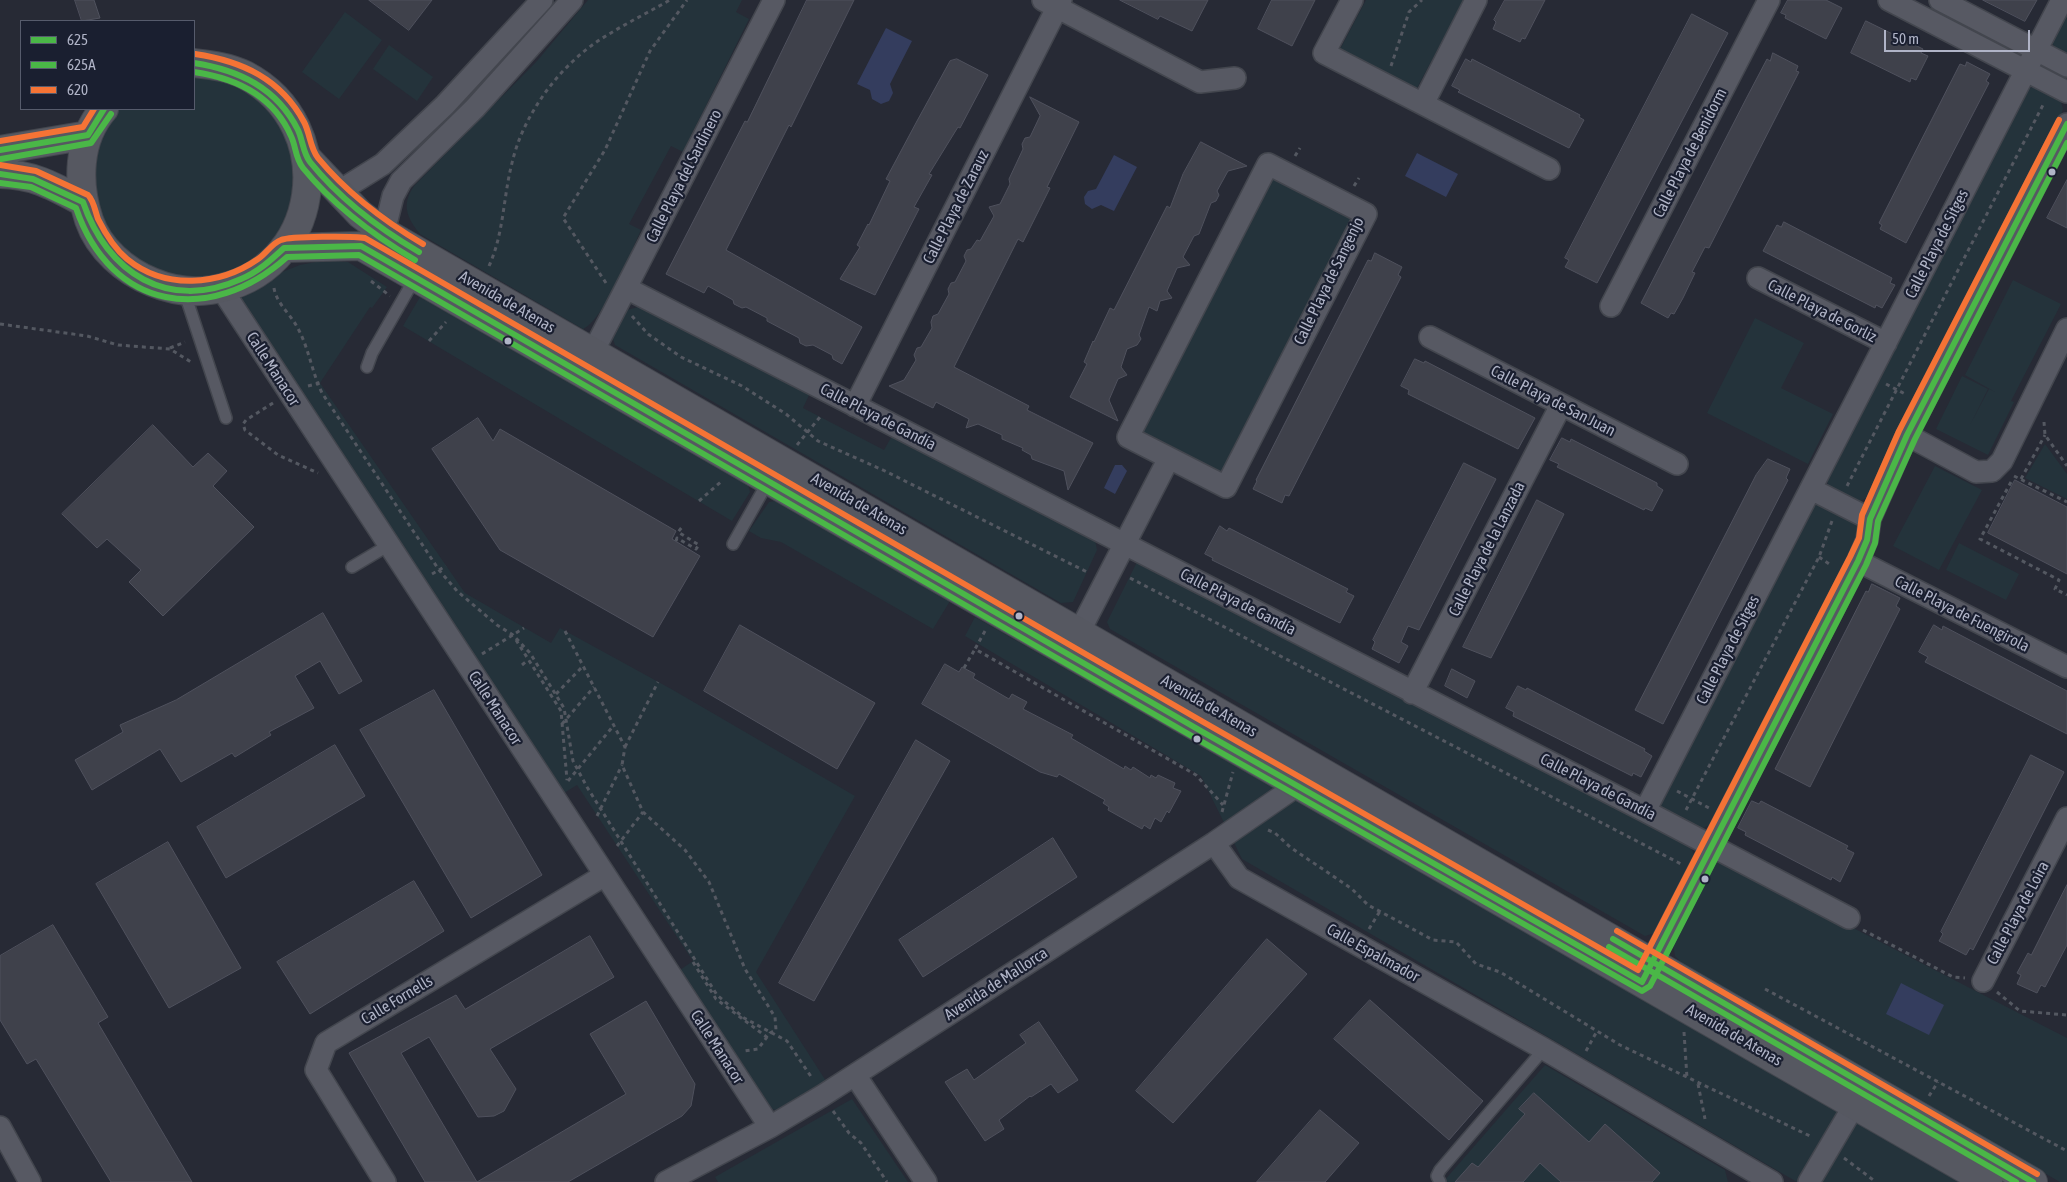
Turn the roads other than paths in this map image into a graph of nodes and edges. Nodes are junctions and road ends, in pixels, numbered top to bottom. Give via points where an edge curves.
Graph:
1 (542, 0) edge
2 (572, 0) edge
3 (774, 0) edge
4 (1352, 0) edge
5 (1476, 0) edge
6 (1769, 0) edge
7 (1889, 0) edge
8 (1940, 0) edge
9 (2062, 0) edge
10 (1054, 2) edge
11 (2036, 50) junction
12 (195, 64) edge
13 (2067, 66) edge
14 (2026, 70) junction
15 (1235, 78) dead end
16 (2067, 92) edge
17 (1423, 104) junction
18 (103, 110) edge
19 (2067, 124) edge
20 (88, 135) junction
21 (0, 150) edge
22 (307, 158) junction
23 (1549, 168) dead end
24 (0, 174) edge
25 (338, 192) junction
26 (83, 202) junction
27 (384, 232) junction
28 (361, 246) junction
29 (284, 248) junction
30 (415, 278) junction
31 (1758, 278) dead end
32 (616, 286) junction
33 (221, 288) junction
34 (184, 291) junction
35 (1611, 306) dead end
36 (2067, 329) edge
37 (1430, 337) dead end
38 (1886, 343) junction
39 (593, 352) junction
40 (366, 367) dead end
41 (1561, 405) junction
42 (855, 406) junction
43 (226, 418) dead end
44 (1907, 435) junction
45 (1169, 458) junction
46 (782, 463) junction
47 (1677, 464) dead end
48 (1811, 489) junction
49 (1870, 518) junction
50 (1125, 543) junction
51 (733, 544) dead end
52 (389, 545) junction
53 (1858, 561) junction
54 (352, 567) dead end
55 (1074, 642) junction
56 (2067, 667) edge
57 (1412, 693) junction
58 (1304, 775) junction
59 (1645, 811) junction
60 (2067, 818) edge
61 (1214, 843) junction
62 (1710, 846) junction
63 (604, 875) junction
64 (1849, 918) road end
65 (1646, 971) junction
66 (1982, 980) road end
67 (1544, 1049) junction
68 (855, 1074) junction
69 (1860, 1096) junction
70 (0, 1127) edge
71 (770, 1127) junction
72 (30, 1182) edge
73 (385, 1182) edge
74 (666, 1182) edge
75 (926, 1182) edge
76 (1440, 1182) edge
77 (1772, 1182) edge
78 (1809, 1182) edge
79 (1988, 1182) edge
80 (2033, 1182) edge

1 - 25 street via 445,105 383,164
2 - 27 street via 475,108 401,181 393,196
3 - 32 street, Calle Playa del Sardinero
4 - 17 street via 1324,53
5 - 17 street
6 - 35 street, Calle Playa de Benidorm
7 - 14 street
8 - 11 street
9 - 11 street, Calle Playa de Sitges
10 - 15 street via 1200,82
10 - 42 street, Calle Playa de Zarauz
11 - 13 street
11 - 14 street, Calle Playa de Sitges
12 - 22 main road via 219,66 245,75 267,90 286,109 299,132
14 - 16 street
14 - 38 street, Calle Playa de Sitges
17 - 23 street
18 - 20 main road
19 - 44 street
20 - 21 main road
20 - 26 main road via 82,164
22 - 25 main road, Avenida de Atenas
22 - 29 main road via 307,196 302,215
24 - 26 main road via 19,174 44,182
25 - 27 main road, Avenida de Atenas
26 - 34 main road via 91,225 119,263 139,277
27 - 28 street
27 - 39 main road, Avenida de Atenas
28 - 29 main road
28 - 30 main road, Avenida de Atenas
29 - 33 main road via 249,277
30 - 40 lane
30 - 46 main road, Avenida de Atenas
31 - 38 street, Calle Playa de Gorliz
32 - 39 street, Calle Playa del Sardinero
32 - 42 street, Calle Playa de Gandía
33 - 34 main road
33 - 52 street, Calle Manacor
34 - 43 lane
36 - 44 street via 2002,461 1992,471 1976,472
37 - 41 street, Calle Playa de San Juan
38 - 48 street, Calle Playa de Sitges
39 - 46 main road, Avenida de Atenas
41 - 47 street, Calle Playa de San Juan
41 - 57 street, Calle Playa de la Lanzada
42 - 50 street, Calle Playa de Gandía
44 - 49 street
45 - 45 street, Calle Playa de Sangenjo via 1226,487 1366,214 1268,164 1128,437
45 - 50 street
46 - 51 lane
46 - 55 main road, Avenida de Atenas
48 - 49 street
48 - 59 street, Calle Playa de Sitges
49 - 53 street via 1867,540
50 - 55 street
50 - 57 street, Calle Playa de Gandía
52 - 54 lane
52 - 63 street, Calle Manacor
53 - 56 street, Calle Playa de Fuengirola
53 - 62 street
55 - 58 main road, Avenida de Atenas
57 - 59 street, Calle Playa de Gandía
58 - 61 street, Avenida de Mallorca
58 - 65 main road, Avenida de Atenas
59 - 62 street, Calle Playa de Gandía
60 - 66 street, Calle Playa de Loira
61 - 67 street, Calle Espalmador via 1239,878
61 - 68 street, Avenida de Mallorca
62 - 64 street, Calle Playa de Gandía
62 - 65 street
63 - 71 street, Calle Manacor
63 - 73 street, Calle Fornells via 326,1043 316,1070
65 - 69 main road, Avenida de Atenas
67 - 76 lane via 1440,1170 1437,1176
67 - 77 street, Calle Espalmador
68 - 71 street, Avenida de Mallorca
68 - 75 street
69 - 78 street
69 - 79 main road, Avenida de Atenas
69 - 80 main road, Avenida de Atenas
70 - 72 street
71 - 74 street, Avenida de Mallorca

